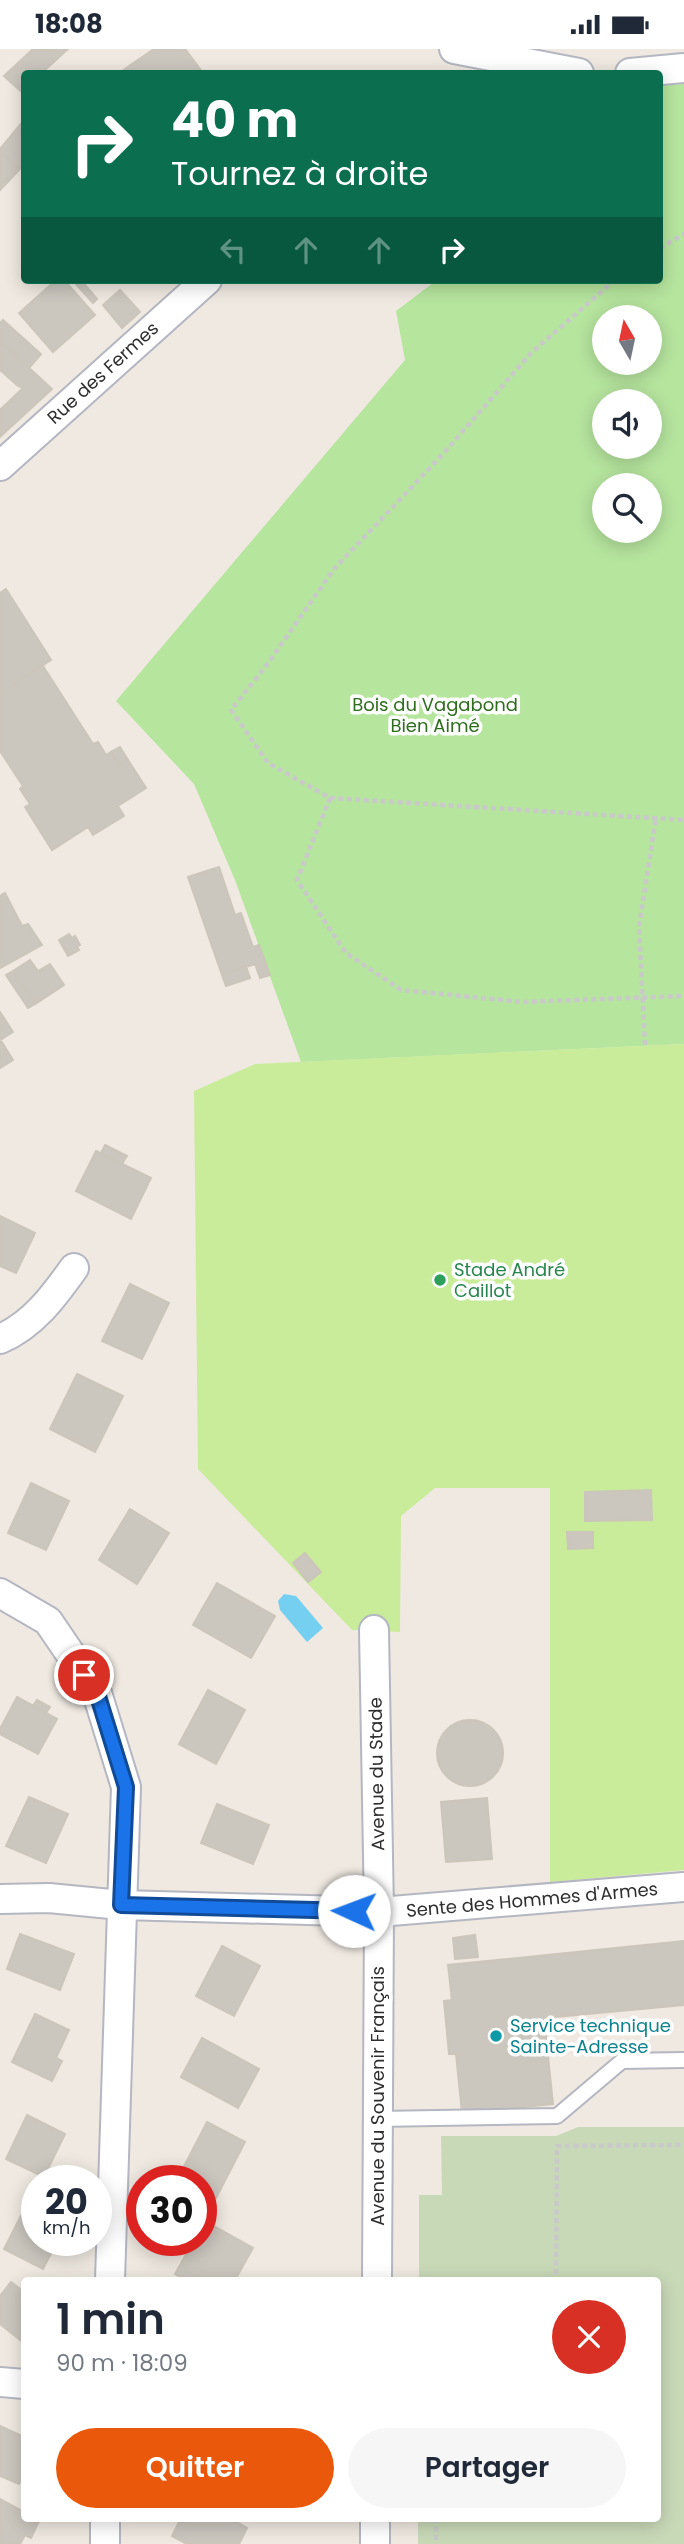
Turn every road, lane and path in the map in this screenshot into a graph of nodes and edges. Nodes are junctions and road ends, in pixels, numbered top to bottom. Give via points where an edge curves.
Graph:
1 (454, 49) edge
2 (684, 68) edge
3 (563, 70) edge
4 (663, 70) edge
5 (684, 234) edge
6 (663, 246) edge
7 (203, 284) edge
8 (610, 284) edge
9 (0, 466) edge
10 (330, 799) junction
11 (656, 817) junction
12 (684, 820) edge
13 (684, 996) edge
14 (641, 997) junction
15 (645, 1045) dead end
16 (74, 1268) dead end
17 (0, 1339) edge
18 (0, 1593) edge
19 (374, 1630) dead end
20 (684, 1887) edge
21 (0, 1899) edge
22 (121, 1905) junction
23 (379, 1912) junction
24 (684, 2060) edge
25 (378, 2119) junction
26 (684, 2145) edge
27 (555, 2274) dead end
28 (110, 2277) edge
29 (377, 2277) edge
30 (0, 2382) edge
31 (21, 2384) edge
32 (105, 2522) edge
33 (375, 2522) edge
34 (436, 2522) edge
35 (105, 2544) edge
36 (375, 2544) edge
37 (436, 2544) edge

1 - 3 street
2 - 4 street
5 - 6 path
7 - 9 street, Rue des Fermes
8 - 10 path via 531,353 334,569 231,710 268,763
10 - 11 path
10 - 14 path via 297,880 346,953 401,990 522,1002
11 - 12 path
11 - 14 path via 639,927
13 - 14 path
14 - 15 path
16 - 17 street via 49,1304
18 - 22 street via 48,1621 97,1693 126,1787
19 - 23 street, Avenue du Stade
20 - 23 street, Sente des Hommes d'Armes
21 - 22 street
22 - 23 street
22 - 28 street
23 - 25 street, Avenue du Souvenir Français
24 - 25 lane via 622,2061 557,2116
25 - 29 street, Avenue du Souvenir Français
26 - 27 path via 557,2146
30 - 31 street
32 - 35 street
33 - 36 street
34 - 37 path

